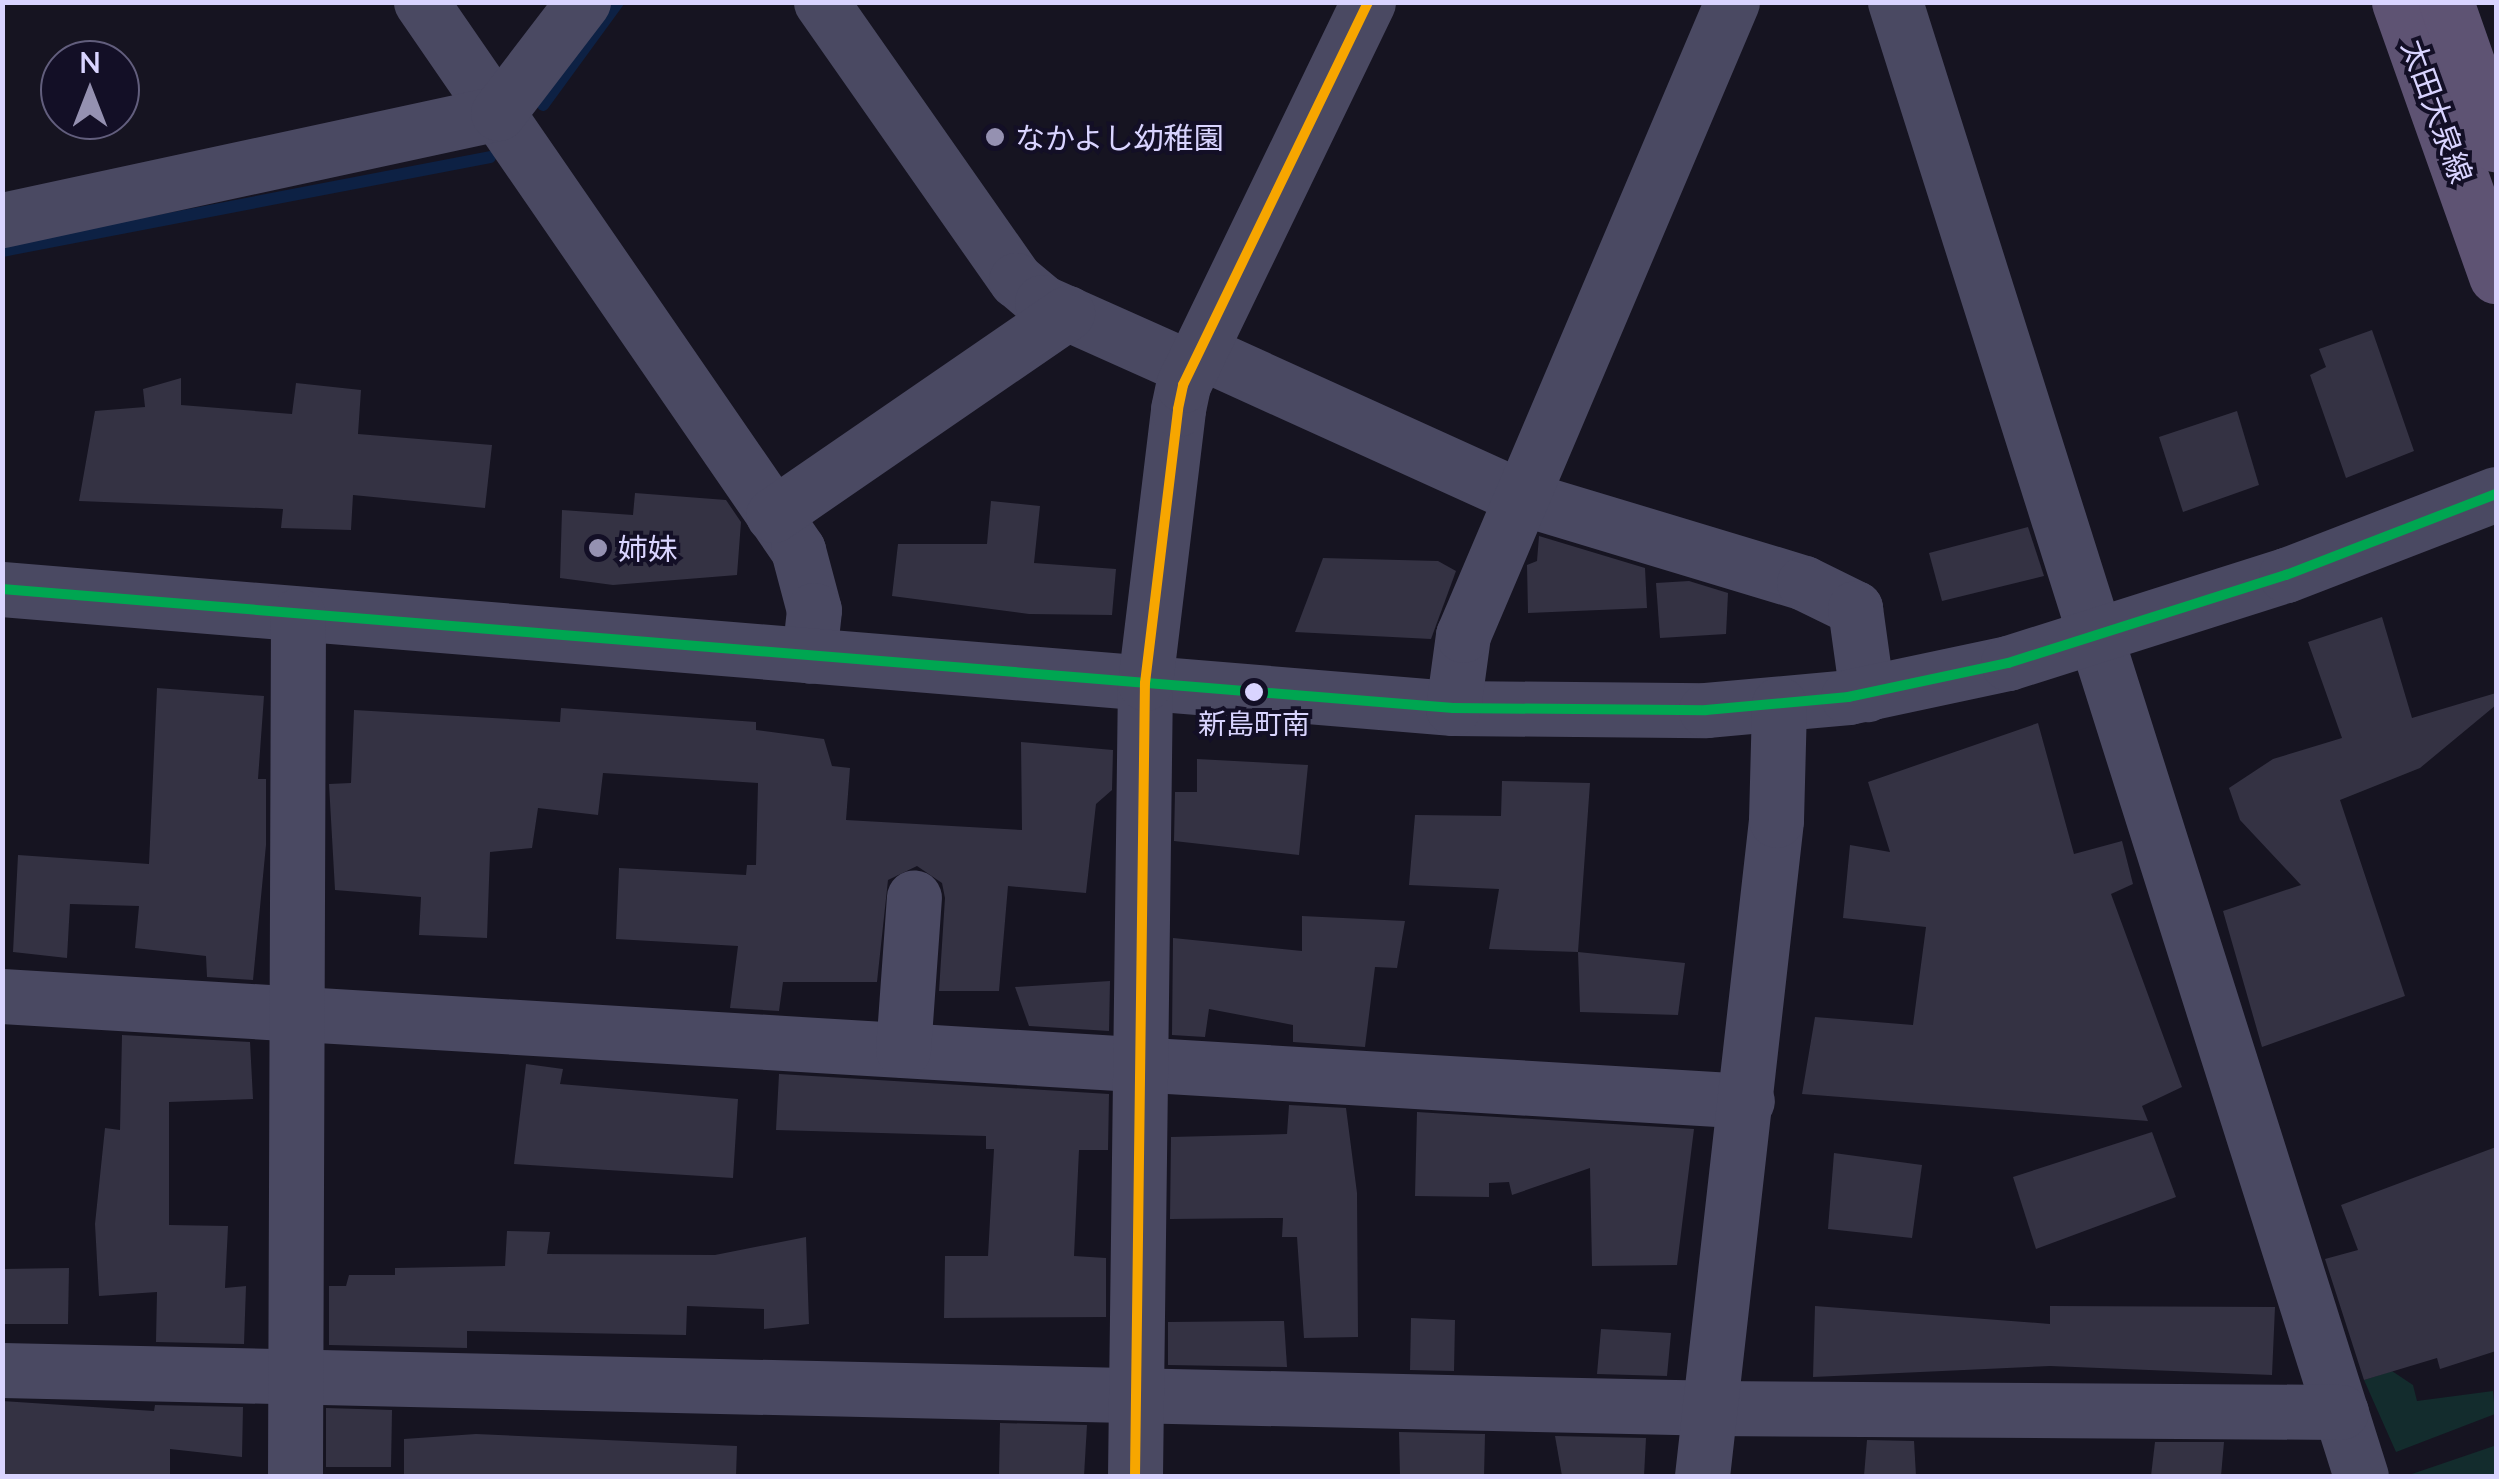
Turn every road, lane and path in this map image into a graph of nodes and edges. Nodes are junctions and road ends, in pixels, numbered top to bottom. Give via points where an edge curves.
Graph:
1 (421, 2) edge
2 (583, 2) edge
3 (822, 2) edge
4 (1368, 2) edge
5 (1732, 2) edge
6 (1895, 2) edge
7 (2399, 2) edge
8 (2446, 2) edge
9 (498, 112) junction
10 (2496, 145) edge
11 (2, 220) edge
12 (2496, 276) edge
13 (1067, 313) junction
14 (1197, 360) junction
15 (2496, 494) edge
16 (1523, 498) junction
17 (773, 514) junction
18 (2, 590) edge
19 (298, 615) junction
20 (2099, 638) junction
21 (809, 656) junction
22 (1145, 683) junction
23 (1866, 694) junction
24 (1779, 704) junction
25 (1453, 708) junction
26 (914, 896) dead end
27 (2, 996) edge
28 (297, 1014) junction
29 (903, 1050) junction
30 (1140, 1064) junction
31 (1747, 1102) junction
32 (2, 1370) edge
33 (296, 1376) junction
34 (1136, 1395) junction
35 (1710, 1408) junction
36 (2341, 1412) junction
37 (295, 1476) edge
38 (1134, 1476) edge
39 (1702, 1476) edge
40 (2360, 1476) edge

1 - 9 street
2 - 9 street
3 - 13 street via 1016,280
4 - 14 street
5 - 16 street
6 - 20 street
7 - 12 main road, 太田大泉線
8 - 10 main road, 太田大泉線
9 - 11 street
9 - 17 street
13 - 14 street
13 - 17 street
14 - 16 street
14 - 22 street via 1178,409
15 - 20 street
16 - 23 street via 1804,583 1854,608
16 - 25 street via 1464,636
17 - 21 street via 810,578
18 - 19 street
19 - 21 street
19 - 28 street
20 - 23 street
20 - 36 street
21 - 22 street
22 - 25 street
22 - 30 street
23 - 24 street
24 - 25 street via 1613,713
24 - 31 street via 1776,820
26 - 29 street
27 - 28 street
28 - 29 street
28 - 33 street
29 - 30 street
30 - 31 street
30 - 34 street
31 - 35 street
32 - 33 street
33 - 34 street
33 - 37 street
34 - 35 street
34 - 38 street
35 - 36 street
35 - 39 street
36 - 40 street

